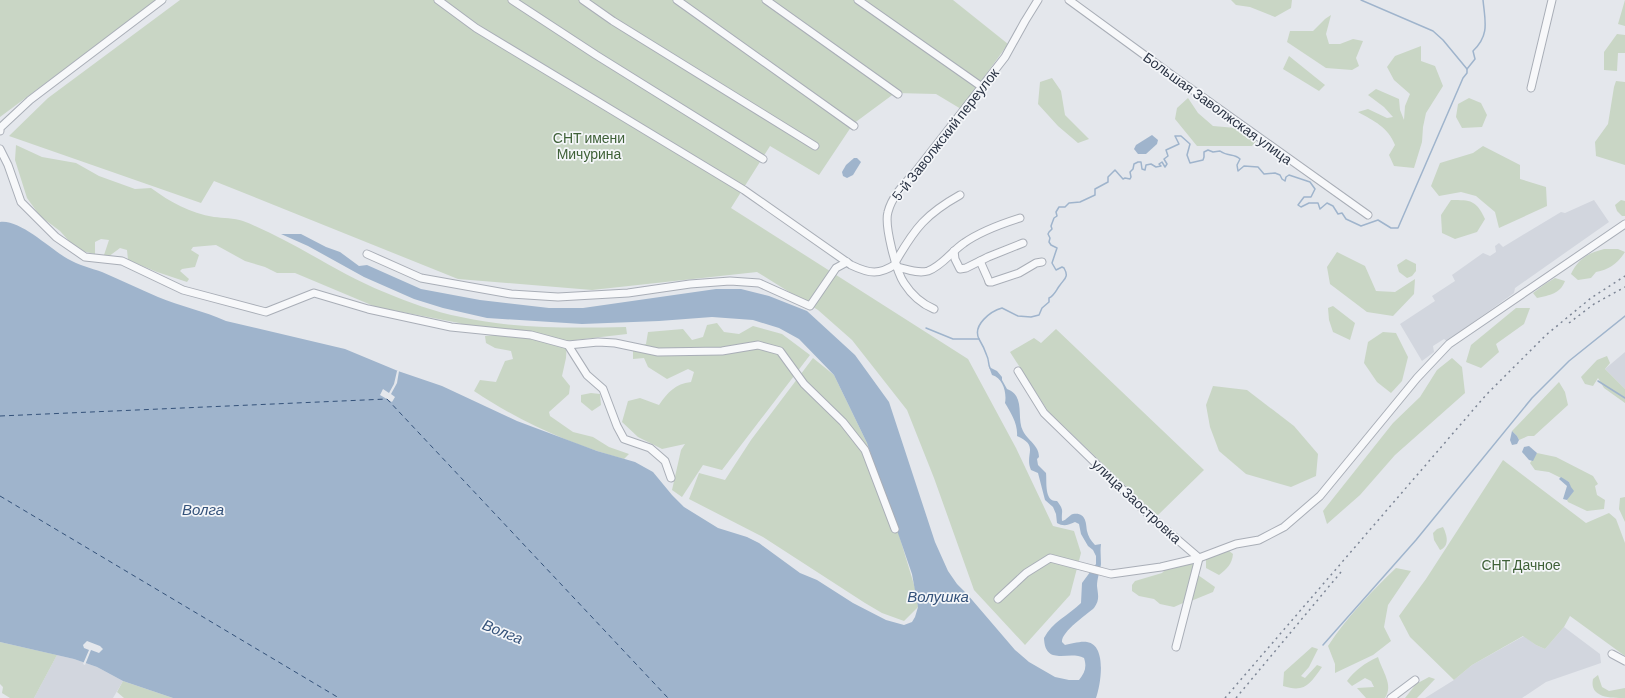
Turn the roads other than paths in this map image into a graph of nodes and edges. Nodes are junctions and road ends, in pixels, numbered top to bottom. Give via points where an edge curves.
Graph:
1 (162, 0) edge
2 (438, 0) edge
3 (512, 0) edge
4 (583, 0) edge
5 (677, 0) edge
6 (766, 0) edge
7 (858, 0) edge
8 (1038, 0) edge
9 (1069, 0) edge
10 (1552, 0) edge
11 (982, 87) junction
12 (1531, 88) dead end
13 (898, 94) dead end
14 (854, 126) dead end
15 (0, 129) edge
16 (815, 146) dead end
17 (0, 149) edge
18 (763, 159) dead end
19 (960, 195) dead end
20 (1368, 215) dead end
21 (1020, 218) dead end
22 (1625, 224) edge
23 (1023, 243) dead end
24 (954, 250) junction
25 (367, 254) dead end
26 (980, 261) junction
27 (847, 262) junction
28 (1042, 262) dead end
29 (896, 264) junction
30 (934, 309) dead end
31 (568, 345) junction
32 (1018, 372) dead end
33 (671, 478) dead end
34 (895, 529) dead end
35 (1199, 558) junction
36 (998, 599) dead end
37 (1176, 647) dead end
38 (1612, 654) dead end
39 (1625, 661) edge
40 (1415, 680) dead end
41 (1391, 698) edge

1 - 15 street via 30,100
2 - 27 street via 476,28 744,190
3 - 18 street
4 - 16 street
5 - 14 street
6 - 13 street
7 - 11 street
8 - 11 street, 5-й Заволжский переулок via 1005,57
9 - 20 street, Большая Заволжская улица
10 - 12 street
11 - 29 street, 5-й Заволжский переулок via 892,201 886,219
17 - 31 street via 21,202 56,237 85,257 122,261 183,290 266,312 314,293 368,309 451,327 531,335
19 - 29 street via 922,222
21 - 24 street via 993,228
22 - 35 street via 1449,344 1417,378 1320,496 1284,527 1259,540 1236,544
23 - 26 street
24 - 26 street via 955,260 960,269
24 - 29 street via 927,271 912,271
25 - 27 street via 421,278 511,294 558,297 628,293 730,281 759,283 810,306 836,268
26 - 28 street via 989,282 1019,273
27 - 29 street via 861,270 876,272 882,272
29 - 30 street, 5-й Заволжский переулок via 903,282 911,292
31 - 33 street via 587,375 603,389 624,439 650,448 665,460
31 - 34 street via 615,343 658,352 722,351 758,345 780,351 804,384 843,422 865,450
32 - 35 street, улица Заостровка via 1044,413 1151,516
35 - 36 street via 1161,567 1108,574 1050,558 1026,573
35 - 37 street
38 - 39 street
40 - 41 street

